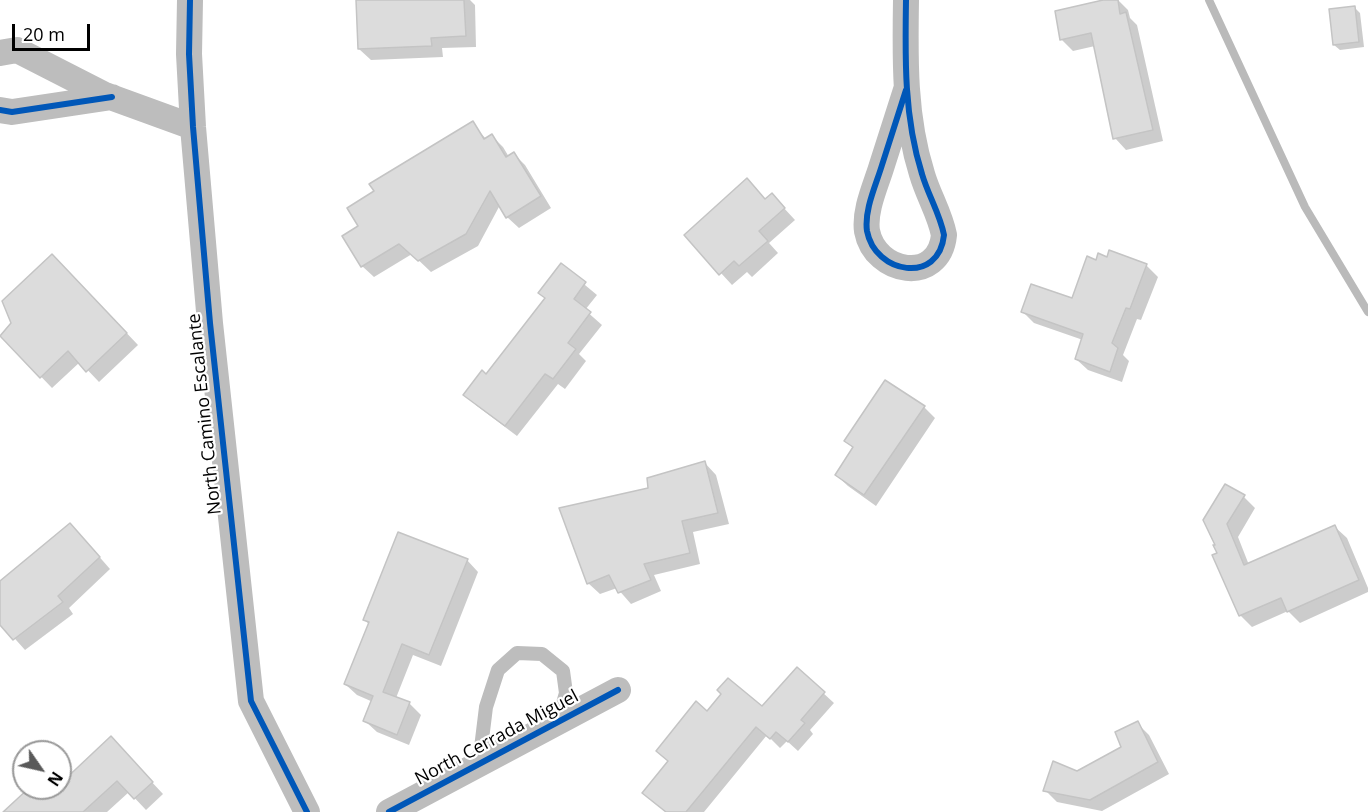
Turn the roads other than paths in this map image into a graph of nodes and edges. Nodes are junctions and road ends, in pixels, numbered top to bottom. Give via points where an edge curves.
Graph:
1 (190, 0) edge
2 (906, 0) edge
3 (0, 53) edge
4 (906, 90) junction
5 (112, 97) junction
6 (0, 110) edge
7 (193, 127) junction
8 (618, 690) dead end
9 (558, 722) junction
10 (479, 764) junction
11 (307, 812) edge
12 (389, 812) edge

1 - 7 street, North Camino Escalante
2 - 4 street
3 - 5 street via 17,50
4 - 4 street via 871,201 867,232 880,255 902,267 916,268 938,255 944,235 913,140
5 - 6 street via 12,112
5 - 7 street
7 - 11 street, North Camino Escalante via 251,701
8 - 9 street, North Cerrada Miguel
9 - 10 street, North Cerrada Miguel
9 - 10 lane via 566,693 563,671 542,654 517,652 498,670 486,706
10 - 12 street, North Cerrada Miguel

